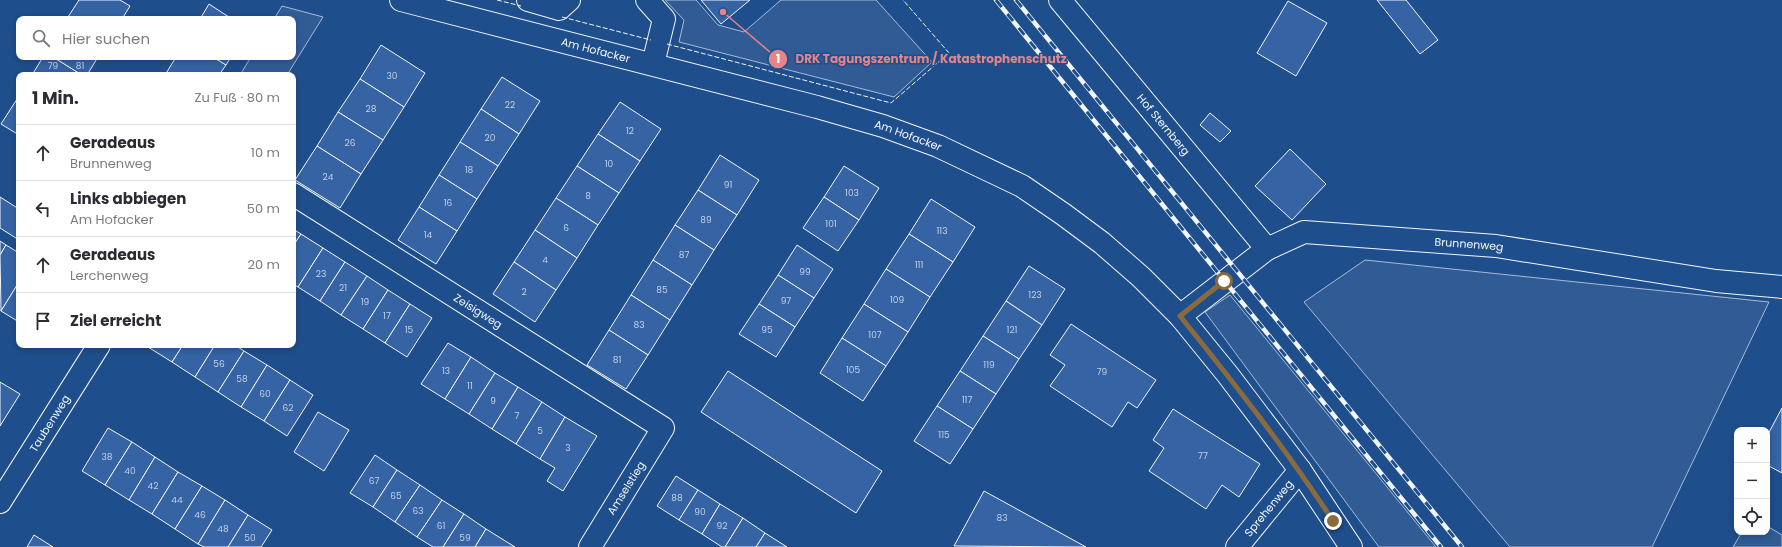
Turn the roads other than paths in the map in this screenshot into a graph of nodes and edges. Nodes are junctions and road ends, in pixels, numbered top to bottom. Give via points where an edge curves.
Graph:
1 (401, 0) edge
2 (528, 0) edge
3 (569, 0) edge
4 (647, 0) edge
5 (1060, 0) edge
6 (653, 64) junction
7 (296, 196) edge
8 (1267, 249) junction
9 (1782, 287) edge
10 (1180, 316) junction
11 (97, 348) edge
12 (663, 428) joint
13 (1300, 470) junction
14 (0, 502) edge
15 (590, 547) edge
16 (1237, 547) edge
17 (1351, 547) edge

1 - 6 street, Am Hofacker
2 - 3 street via 559,9
4 - 6 street via 664,19
5 - 8 street, Hof Sternberg
6 - 10 street, Am Hofacker via 884,126 938,146 1022,186 1102,243
7 - 12 street, Zeisigweg
8 - 9 street, Brunnenweg via 1304,232 1496,246 1716,281
8 - 10 street, Brunnenweg
10 - 13 street, Am Hofacker
11 - 14 street, Taubenweg
12 - 15 street, Amselstieg
13 - 16 street, Sprehenweg
13 - 17 street, Am Hofacker

